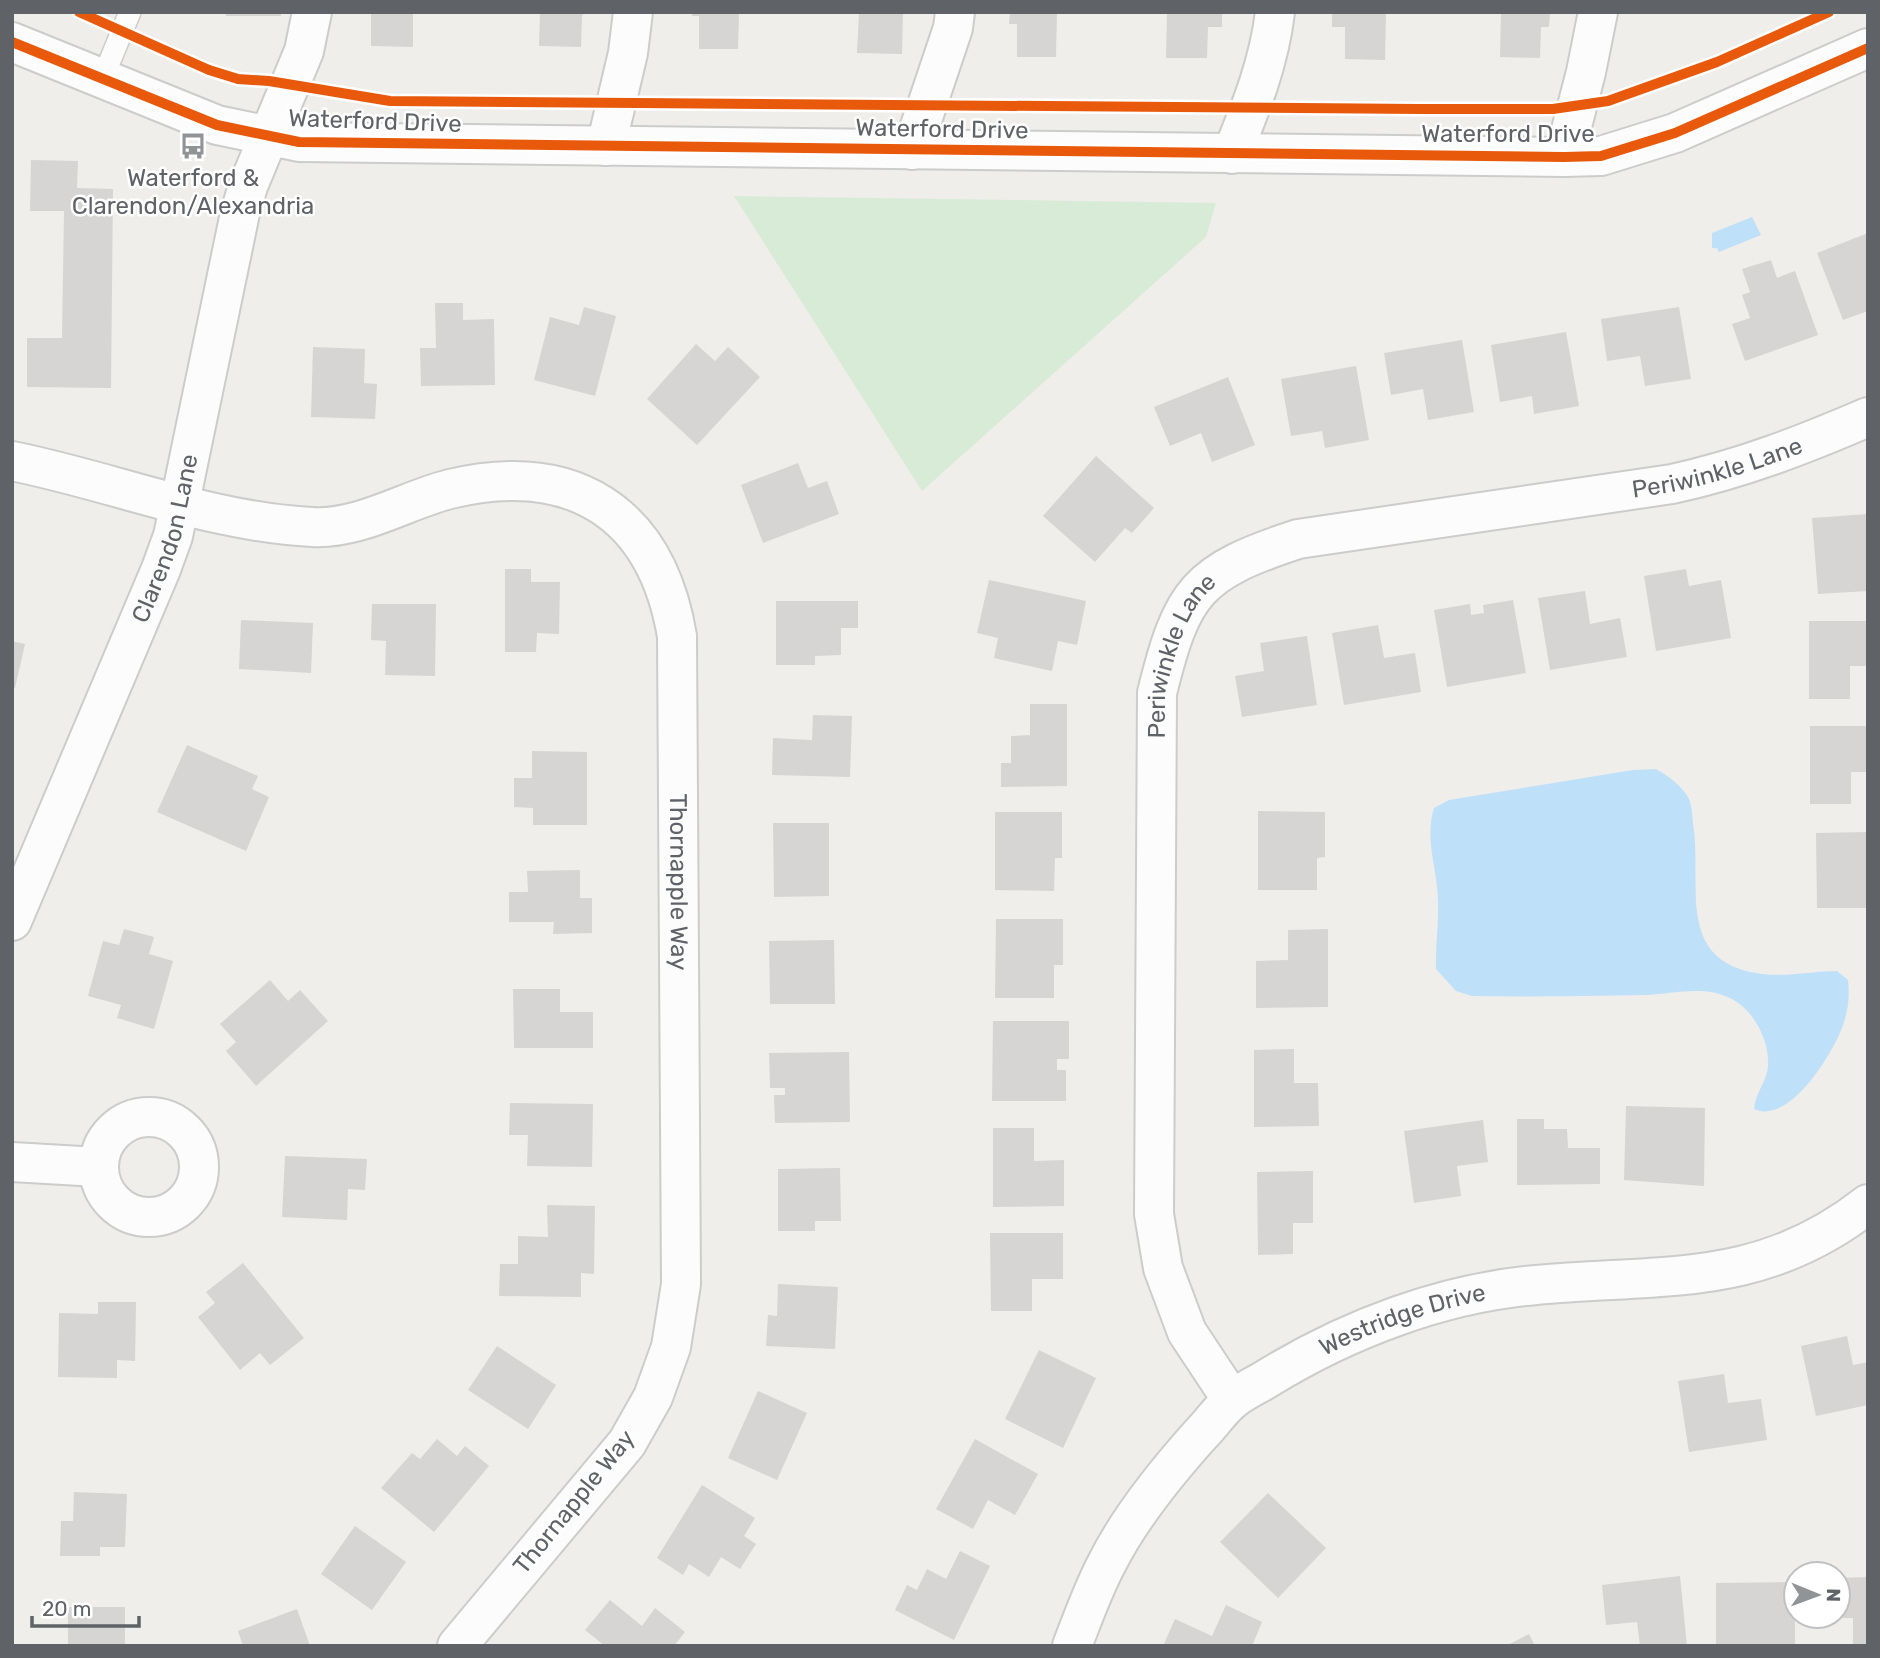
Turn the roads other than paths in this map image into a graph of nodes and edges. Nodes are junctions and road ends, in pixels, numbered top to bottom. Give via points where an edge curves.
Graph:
1 (130, 12) edge
2 (312, 12) edge
3 (633, 12) edge
4 (955, 12) edge
5 (1275, 12) edge
6 (1598, 12) edge
7 (12, 42) edge
8 (1868, 48) edge
9 (102, 80) junction
10 (269, 138) junction
11 (606, 146) junction
12 (912, 150) junction
13 (1232, 154) junction
14 (1564, 157) junction
15 (1868, 417) edge
16 (12, 461) edge
17 (180, 505) junction
18 (12, 921) edge
19 (12, 1162) edge
20 (99, 1167) dead end
21 (1868, 1204) edge
22 (1232, 1400) junction
23 (457, 1646) edge
24 (1072, 1646) edge

1 - 9 lane
2 - 10 street, Clarendon Lane via 304,51
3 - 11 street
4 - 12 street
5 - 13 street via 1260,84
6 - 14 street
7 - 9 street, Waterford Drive
8 - 14 street, Waterford Drive via 1675,133 1601,156
9 - 10 street, Waterford Drive via 217,125
10 - 11 street, Waterford Drive
10 - 17 street, Clarendon Lane via 240,213
11 - 12 street, Waterford Drive
12 - 13 street, Waterford Drive
13 - 14 street, Waterford Drive
15 - 22 street, Periwinkle Lane via 1784,453 1699,478 1298,540 1216,572 1186,603 1169,642 1157,693 1154,1214 1163,1268 1187,1332
16 - 17 street, Thornapple Way
17 - 18 street, Clarendon Lane via 162,569
17 - 23 street, Thornapple Way via 316,528 346,523 450,489 496,482 538,483 576,492 611,510 638,536 672,605 677,636 681,1283 671,1347 653,1397 626,1443
19 - 20 street
21 - 22 street, Westridge Drive via 1805,1246 1762,1262 1703,1274 1534,1285 1462,1296 1373,1326 1299,1359
22 - 24 street, Westridge Drive via 1165,1474 1107,1561

